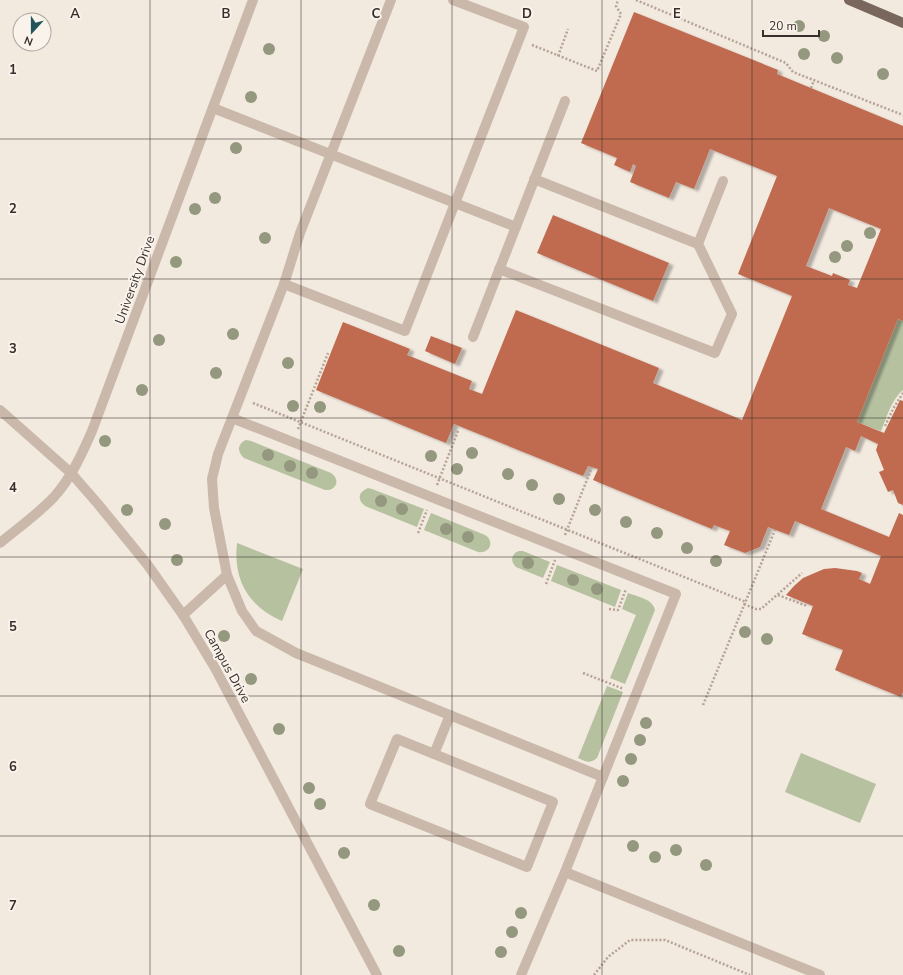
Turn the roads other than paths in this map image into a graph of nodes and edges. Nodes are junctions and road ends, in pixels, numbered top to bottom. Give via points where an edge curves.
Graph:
1 (253, 0) edge
2 (391, 0) edge
3 (453, 0) edge
4 (849, 0) edge
5 (903, 23) edge
6 (565, 102) dead end
7 (213, 108) junction
8 (331, 154) junction
9 (534, 179) junction
10 (723, 181) dead end
11 (455, 203) junction
12 (516, 227) junction
13 (698, 244) junction
14 (499, 269) junction
15 (284, 284) junction
16 (473, 337) dead end
17 (0, 410) edge
18 (232, 418) junction
19 (71, 473) junction
20 (0, 543) edge
21 (227, 575) junction
22 (183, 615) junction
23 (450, 715) junction
24 (434, 754) junction
25 (603, 777) junction
26 (565, 872) junction
27 (377, 975) edge
28 (521, 975) edge
29 (820, 975) edge

1 - 7 street, University Drive
2 - 8 street
3 - 11 street via 524,28
4 - 5 main road
6 - 9 street
7 - 8 street
7 - 19 street, University Drive via 92,431
8 - 11 street
8 - 15 street via 300,233
9 - 12 street
9 - 13 street
10 - 13 street
11 - 12 street
11 - 15 street via 405,331
12 - 14 street
13 - 14 street via 732,314 715,353
14 - 16 street
15 - 18 street
17 - 19 street, Campus Drive
18 - 21 street via 218,454 212,479 214,508
18 - 25 street via 676,594
19 - 20 street, University Drive via 54,496
19 - 22 street, Campus Drive via 128,539
21 - 22 street
21 - 23 street via 242,611 256,631 296,653
22 - 27 street, Campus Drive via 215,668
23 - 24 street
23 - 25 street
24 - 24 street via 553,802 527,867 370,804 396,739
25 - 26 street
26 - 28 street
26 - 29 street

